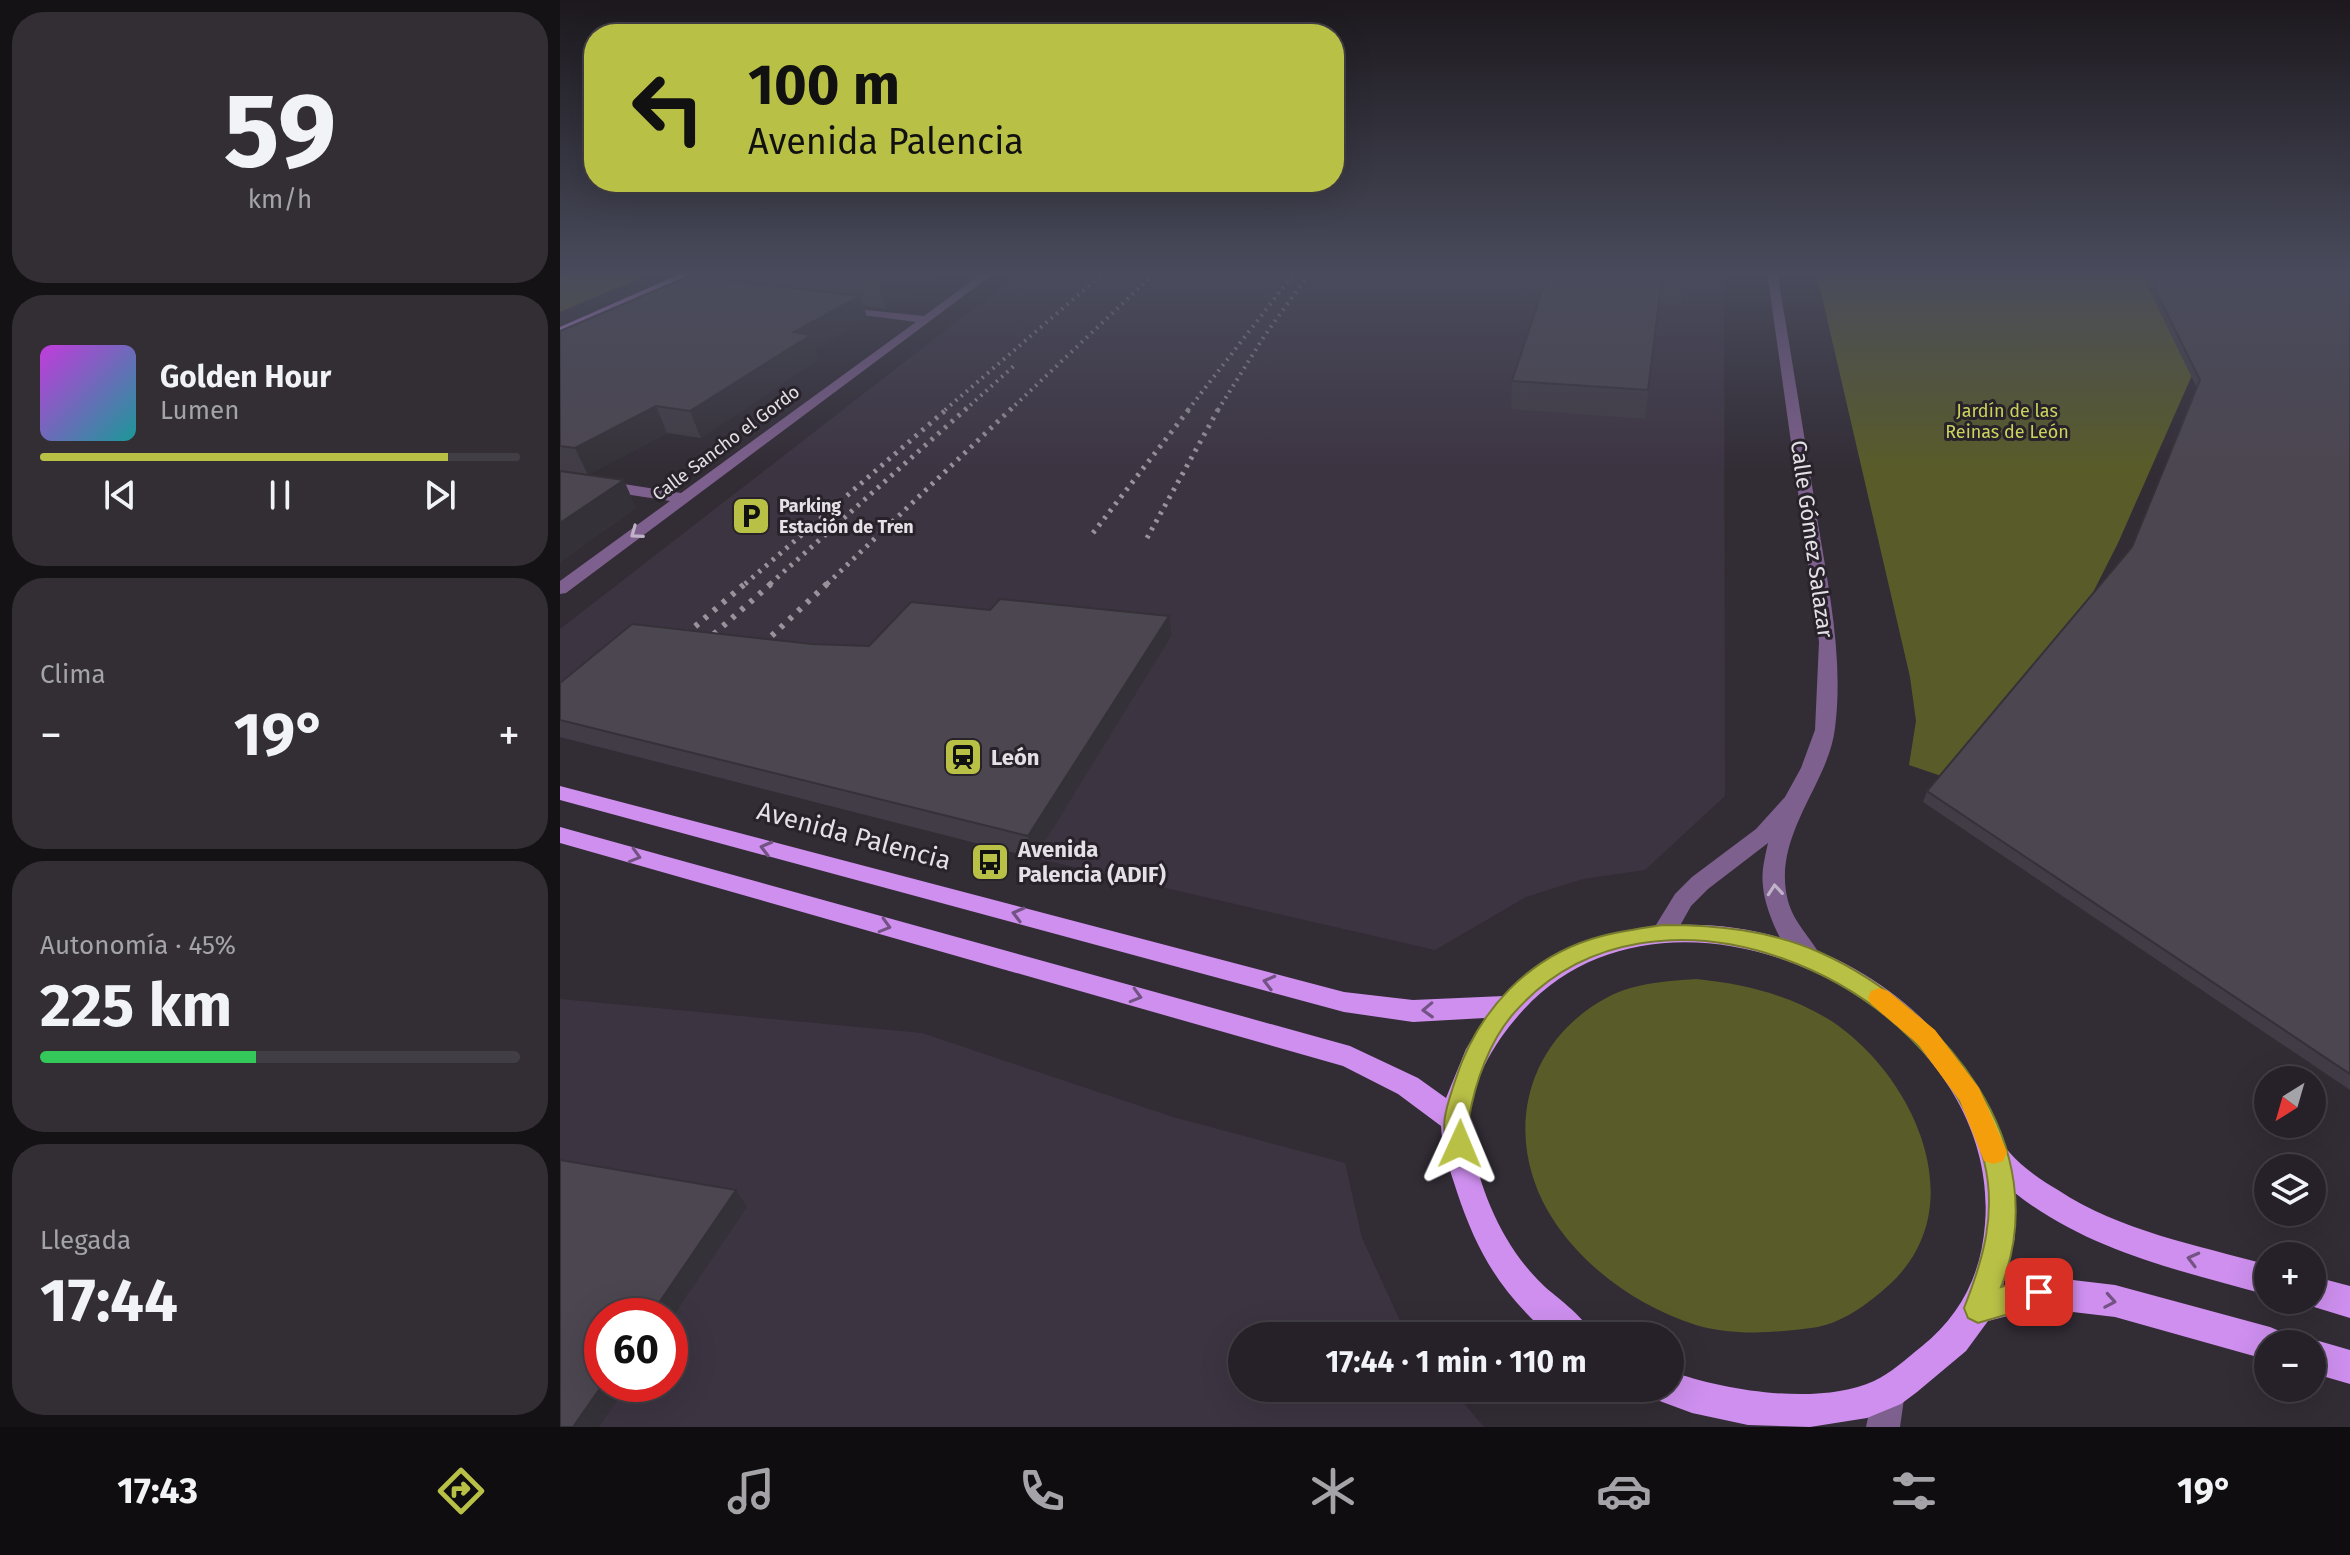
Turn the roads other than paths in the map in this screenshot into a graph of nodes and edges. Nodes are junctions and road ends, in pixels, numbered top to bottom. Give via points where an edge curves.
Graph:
1 (898, 338) edge
2 (1782, 338) edge
3 (560, 479) edge
4 (684, 498) junction
5 (560, 589) edge
6 (560, 793) edge
7 (1794, 801) junction
8 (560, 835) edge
9 (1663, 933) junction
10 (1809, 958) junction
11 (1506, 1006) junction
12 (1455, 1120) junction
13 (1997, 1161) junction
14 (2254, 1276) edge
15 (2326, 1296) edge
16 (2350, 1302) edge
17 (1978, 1308) junction
18 (1558, 1322) edge
19 (2254, 1340) edge
20 (2326, 1360) edge
21 (2350, 1367) edge
22 (1888, 1392) junction
23 (1684, 1395) edge
24 (1883, 1427) edge

1 - 4 street, Calle Sancho el Gordo
2 - 7 street, Calle Gómez Salazar via 1828,642 1825,730
3 - 4 street
4 -> 5 street, Calle Sancho el Gordo
11 -> 6 main road, Avenida Palencia via 1413,1011 1344,1002
7 - 9 street, Calle Gómez Salazar via 1764,835 1683,900
10 -> 7 street, Calle Gómez Salazar via 1782,917 1772,888 1778,846
8 -> 12 main road via 1350,1057 1408,1086
9 - 10 main road via 1761,942
9 - 11 main road via 1604,944 1550,968
10 - 13 main road via 1872,991 1926,1037 1970,1095
11 - 12 main road via 1477,1049
12 - 18 main road via 1487,1238 1535,1304
14 -> 13 main road via 2134,1243 2048,1201
13 - 17 main road via 2003,1211 1997,1261
15 - 16 main road
17 -> 19 main road via 2039,1292 2099,1299
17 - 22 main road via 1950,1345
20 - 21 main road
22 - 23 main road via 1845,1407 1779,1410
22 - 24 street

